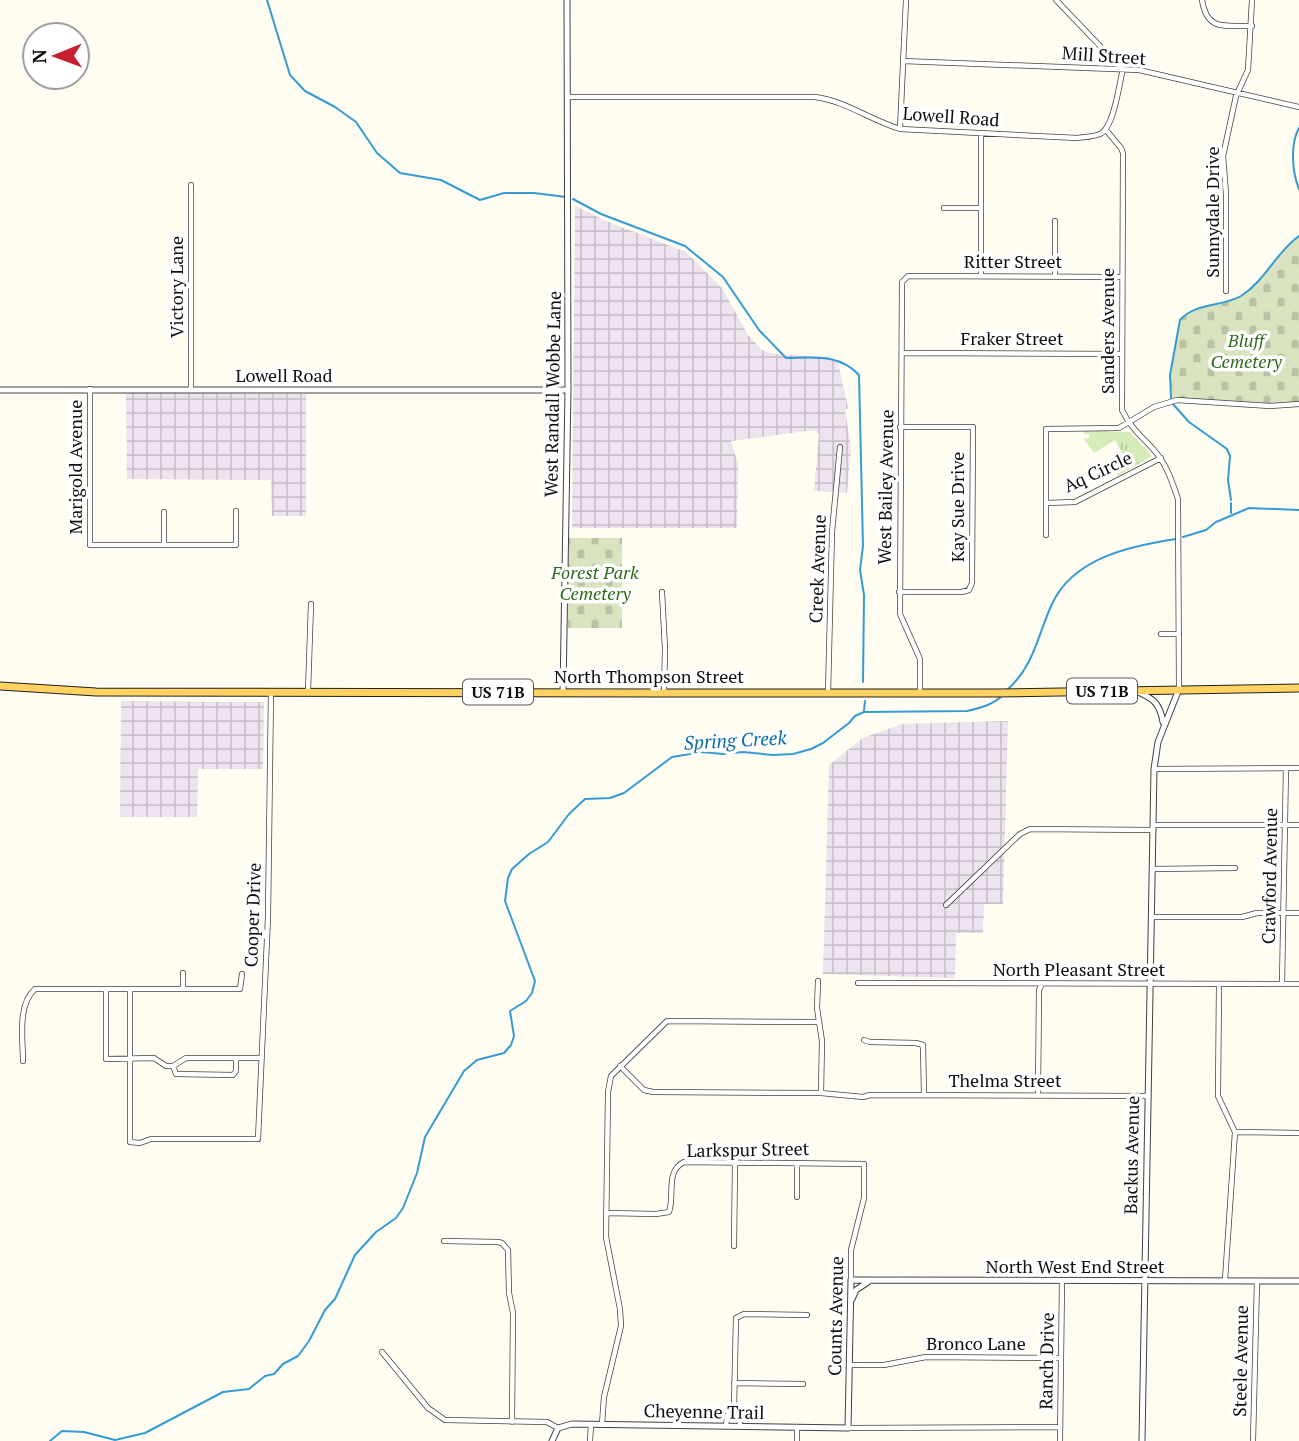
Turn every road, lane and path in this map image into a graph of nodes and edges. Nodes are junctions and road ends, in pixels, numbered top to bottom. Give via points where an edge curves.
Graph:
1 (567, 0) edge
2 (906, 0) edge
3 (1056, 0) edge
4 (1202, 0) edge
5 (1252, 0) edge
6 (1252, 26) junction
7 (903, 61) junction
8 (1123, 69) junction
9 (1238, 92) junction
10 (568, 97) junction
11 (1299, 107) edge
12 (900, 129) junction
13 (1106, 130) junction
14 (981, 134) junction
15 (191, 185) dead end
16 (944, 208) dead end
17 (981, 208) junction
18 (1055, 221) dead end
19 (981, 276) junction
20 (1055, 277) junction
21 (1122, 277) junction
22 (904, 278) joint
23 (1226, 291) dead end
24 (902, 352) junction
25 (1122, 354) junction
26 (90, 389) junction
27 (191, 389) junction
28 (0, 390) edge
29 (568, 390) junction
30 (1299, 404) edge
31 (1128, 423) junction
32 (900, 427) junction
33 (839, 447) dead end
34 (1160, 458) junction
35 (1046, 503) junction
36 (164, 512) dead end
37 (236, 512) dead end
38 (1046, 535) dead end
39 (164, 544) junction
40 (662, 592) dead end
41 (899, 592) junction
42 (311, 604) dead end
43 (1161, 634) dead end
44 (1179, 634) junction
45 (0, 686) edge
46 (1179, 688) junction
47 (1299, 688) edge
48 (1132, 690) junction
49 (308, 691) junction
50 (271, 692) junction
51 (563, 692) junction
52 (664, 693) junction
53 (828, 693) junction
54 (920, 693) junction
55 (1164, 725) junction
56 (1286, 768) junction
57 (1299, 768) edge
58 (1154, 769) junction
59 (1285, 825) junction
60 (1299, 825) edge
61 (1153, 827) junction
62 (1152, 869) junction
63 (1236, 869) dead end
64 (946, 905) dead end
65 (1283, 913) junction
66 (1299, 913) edge
67 (1151, 918) junction
68 (183, 973) dead end
69 (242, 974) dead end
70 (818, 981) dead end
71 (858, 983) dead end
72 (1042, 984) junction
73 (1149, 984) junction
74 (1282, 984) junction
75 (1299, 984) edge
76 (1219, 985) junction
77 (106, 989) junction
78 (130, 989) junction
79 (183, 989) junction
80 (818, 1022) junction
81 (864, 1040) dead end
82 (130, 1058) junction
83 (236, 1058) junction
84 (261, 1058) junction
85 (23, 1061) dead end
86 (173, 1066) junction
87 (620, 1066) junction
88 (821, 1093) junction
89 (924, 1094) junction
90 (1038, 1095) junction
91 (1147, 1096) junction
92 (1235, 1132) junction
93 (1299, 1133) edge
94 (735, 1163) junction
95 (797, 1163) junction
96 (864, 1164) joint
97 (797, 1197) dead end
98 (607, 1213) junction
99 (444, 1241) dead end
100 (734, 1246) dead end
101 (851, 1280) junction
102 (872, 1280) junction
103 (1225, 1280) junction
104 (1062, 1281) junction
105 (1144, 1281) junction
106 (1257, 1281) junction
107 (1299, 1281) edge
108 (850, 1306) junction
109 (807, 1315) dead end
110 (382, 1352) dead end
111 (1061, 1358) junction
112 (849, 1366) junction
113 (734, 1382) junction
114 (803, 1384) dead end
115 (734, 1407) junction
116 (512, 1422) junction
117 (591, 1424) junction
118 (602, 1424) junction
119 (726, 1426) junction
120 (740, 1426) junction
121 (1060, 1427) junction
122 (558, 1428) junction
123 (797, 1428) junction
124 (848, 1428) junction
125 (552, 1441) edge
126 (590, 1441) edge
127 (797, 1441) edge
128 (1060, 1441) edge
129 (1142, 1441) edge
130 (1253, 1441) edge

1 - 10 street, West Randall Wobbe Lane
2 - 7 street
3 - 8 street
4 - 6 street via 1209,21
5 - 6 street, Sunnydale Drive
6 - 9 street, Sunnydale Drive via 1248,70
7 - 8 street, Mill Street
7 - 12 street
8 - 9 street, Mill Street
8 - 13 street
9 - 11 street, Mill Street
9 - 23 street, Sunnydale Drive via 1223,156
10 - 12 street, Lowell Road via 815,97 839,102
10 - 29 street, West Randall Wobbe Lane
12 - 14 street, Lowell Road
13 - 14 street, Lowell Road via 1077,138
13 - 21 street, Sanders Avenue via 1123,153
14 - 17 street
15 - 27 street, Victory Lane
16 - 17 street
17 - 19 street
18 - 20 street
19 - 20 street, Ritter Street
19 - 22 street, Ritter Street
20 - 21 street, Ritter Street
21 - 25 street, Sanders Avenue
22 - 24 street, West Bailey Avenue
24 - 25 street, Fraker Street
24 - 32 street, West Bailey Avenue
25 - 31 street, Sanders Avenue via 1121,401
26 - 27 street, Lowell Road
26 - 28 street, Lowell Road
26 - 39 street, Marigold Avenue via 90,545
27 - 29 street, Lowell Road
29 - 51 street, West Randall Wobbe Lane
30 - 31 street via 1177,400
31 - 34 street
31 - 35 street, Aq Circle via 1119,428 1046,429
32 - 41 street, West Bailey Avenue
32 - 41 street, Kay Sue Drive via 973,427 969,590
33 - 53 street, Creek Avenue
34 - 35 street, Aq Circle via 1075,502
34 - 44 street via 1178,499
35 - 38 street, Aq Circle
36 - 39 street
37 - 39 street via 236,545
40 - 52 street
41 - 54 street, West Bailey Avenue via 902,621 920,659
42 - 49 street
43 - 44 street
44 - 46 street
45 - 50 main road, North Thompson Street / US 71B
46 - 47 main road, North Thompson Street / US 71B
46 - 48 main road, North Thompson Street / US 71B
46 - 55 street, Backus Avenue
48 - 54 main road, North Thompson Street / US 71B
48 - 55 street via 1153,698
49 - 50 main road, North Thompson Street / US 71B
49 - 51 main road, North Thompson Street / US 71B
50 - 84 street, Cooper Drive
51 - 52 main road, North Thompson Street / US 71B
52 - 53 main road, North Thompson Street / US 71B
53 - 54 main road, North Thompson Street / US 71B
55 - 58 street, Backus Avenue
56 - 57 street
56 - 58 street
56 - 59 street, Crawford Avenue
58 - 61 street, Backus Avenue
59 - 60 street
59 - 61 street
59 - 65 street, Crawford Avenue
61 - 62 street, Backus Avenue
61 - 64 street via 1030,829
62 - 63 street
62 - 67 street, Backus Avenue
65 - 66 street
65 - 67 street
65 - 74 street, Crawford Avenue
67 - 73 street, Backus Avenue
68 - 79 street
69 - 79 street via 240,989
70 - 80 street
71 - 72 street, North Pleasant Street
72 - 73 street, North Pleasant Street
72 - 90 street
73 - 76 street, North Pleasant Street
73 - 91 street, Backus Avenue
74 - 75 street, North Pleasant Street
74 - 76 street, North Pleasant Street
76 - 92 street via 1217,1096
77 - 78 street
77 - 82 street via 106,1059
77 - 85 street via 34,989 24,1009
78 - 79 street
78 - 82 street
80 - 87 street via 667,1021
80 - 88 street
81 - 89 street via 923,1045
82 - 84 street, Cooper Drive via 131,1142 140,1143 151,1139 258,1139
82 - 86 street via 154,1058
83 - 84 street
83 - 86 street via 186,1058
83 - 86 street via 233,1075 176,1074
87 - 88 street, Thelma Street via 644,1090
87 - 98 street via 609,1081
88 - 89 street, Thelma Street via 863,1097
89 - 90 street, Thelma Street
90 - 91 street, Thelma Street
91 - 105 street, Backus Avenue
92 - 93 street
92 - 103 street
94 - 95 street, Larkspur Street
94 - 98 street, Larkspur Street via 679,1165 673,1173 671,1209 661,1214
94 - 100 street
95 - 96 street, Larkspur Street
95 - 97 street
96 - 101 street, Counts Avenue via 864,1198 852,1246
98 - 118 street via 607,1244 621,1326
99 - 116 street via 498,1242 508,1250 513,1313
101 - 102 street, North West End Street
101 - 108 street, Counts Avenue
102 - 104 street, North West End Street
102 - 108 street via 856,1290
103 - 105 street, North West End Street
103 - 106 street, North West End Street
104 - 105 street, North West End Street
104 - 111 street, Ranch Drive
105 - 129 street, Backus Avenue
106 - 107 street, North West End Street
106 - 130 street, Steele Avenue
108 - 112 street, Counts Avenue
109 - 113 street via 744,1314 736,1318
110 - 116 street, Cheyenne Trail via 438,1416 454,1422
111 - 112 street, Bronco Lane via 926,1357
111 - 121 street, Ranch Drive
112 - 124 street, Counts Avenue
113 - 114 street
113 - 115 street
115 - 119 street
115 - 120 street
116 - 122 street, Cheyenne Trail via 547,1422
117 - 118 street, Cheyenne Trail
117 - 122 street, Cheyenne Trail
117 - 126 street
118 - 119 street, Cheyenne Trail
119 - 120 street, Cheyenne Trail
120 - 123 street, Cheyenne Trail
121 - 124 street, Cheyenne Trail
121 - 128 street, Ranch Drive
122 - 125 street
123 - 124 street, Cheyenne Trail
123 - 127 street

